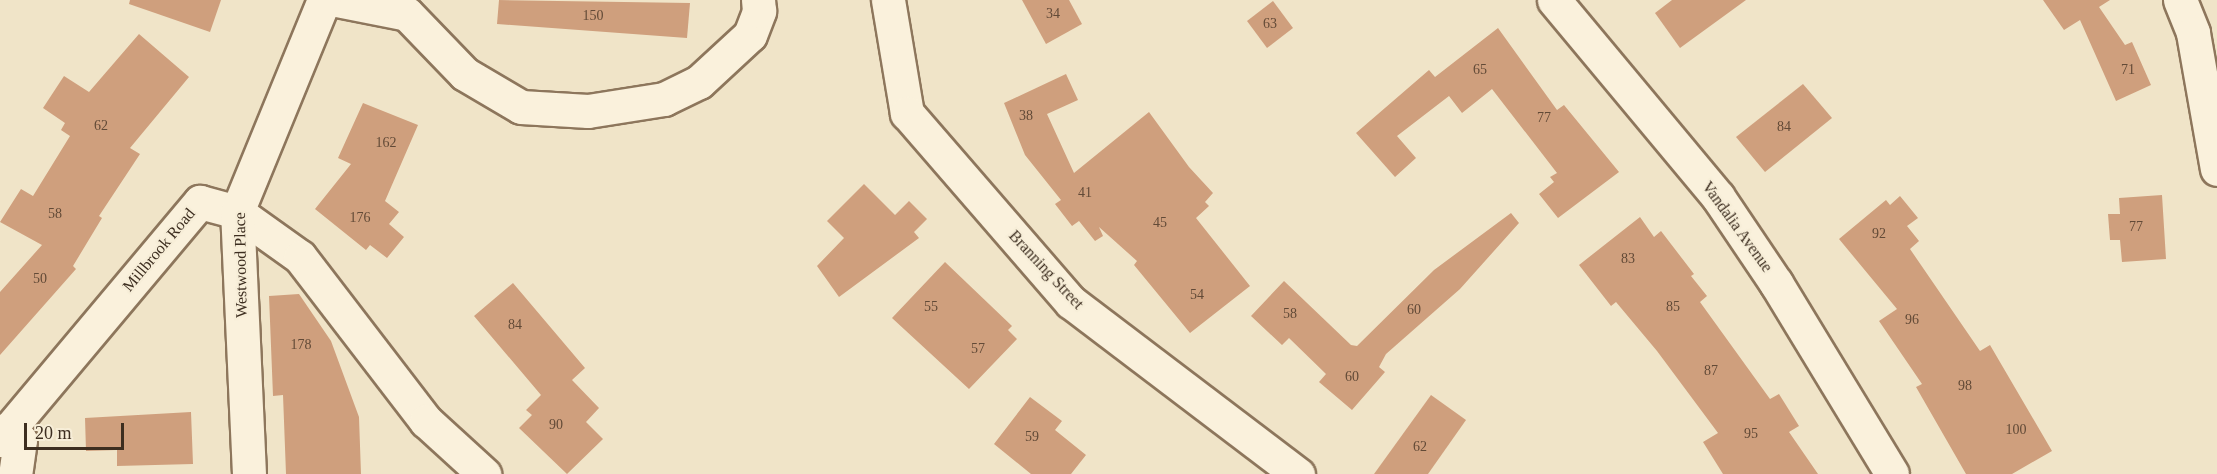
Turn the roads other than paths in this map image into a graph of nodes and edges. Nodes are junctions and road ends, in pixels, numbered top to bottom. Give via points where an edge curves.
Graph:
1 (324, 0) edge
2 (337, 0) edge
3 (758, 0) edge
4 (888, 0) edge
5 (1554, 0) edge
6 (2180, 0) edge
7 (2217, 170) edge
8 (237, 212) junction
9 (5, 434) edge
10 (15, 474) edge
11 (249, 474) edge
12 (484, 474) edge
13 (1298, 474) edge
14 (1892, 474) edge

1 - 8 street, Westwood Place
2 - 3 street via 407,14 465,74 521,107 588,111 664,99 699,82 750,35 759,11
4 - 13 street, Branning Street via 907,113 1071,303
5 - 14 street, Vandalia Avenue via 1718,197 1776,283
6 - 7 street via 2193,33
8 - 9 street, Millbrook Road via 200,202
8 - 11 street, Westwood Place
8 - 12 street, Millbrook Road via 300,257 426,421
9 - 10 street via 20,440

